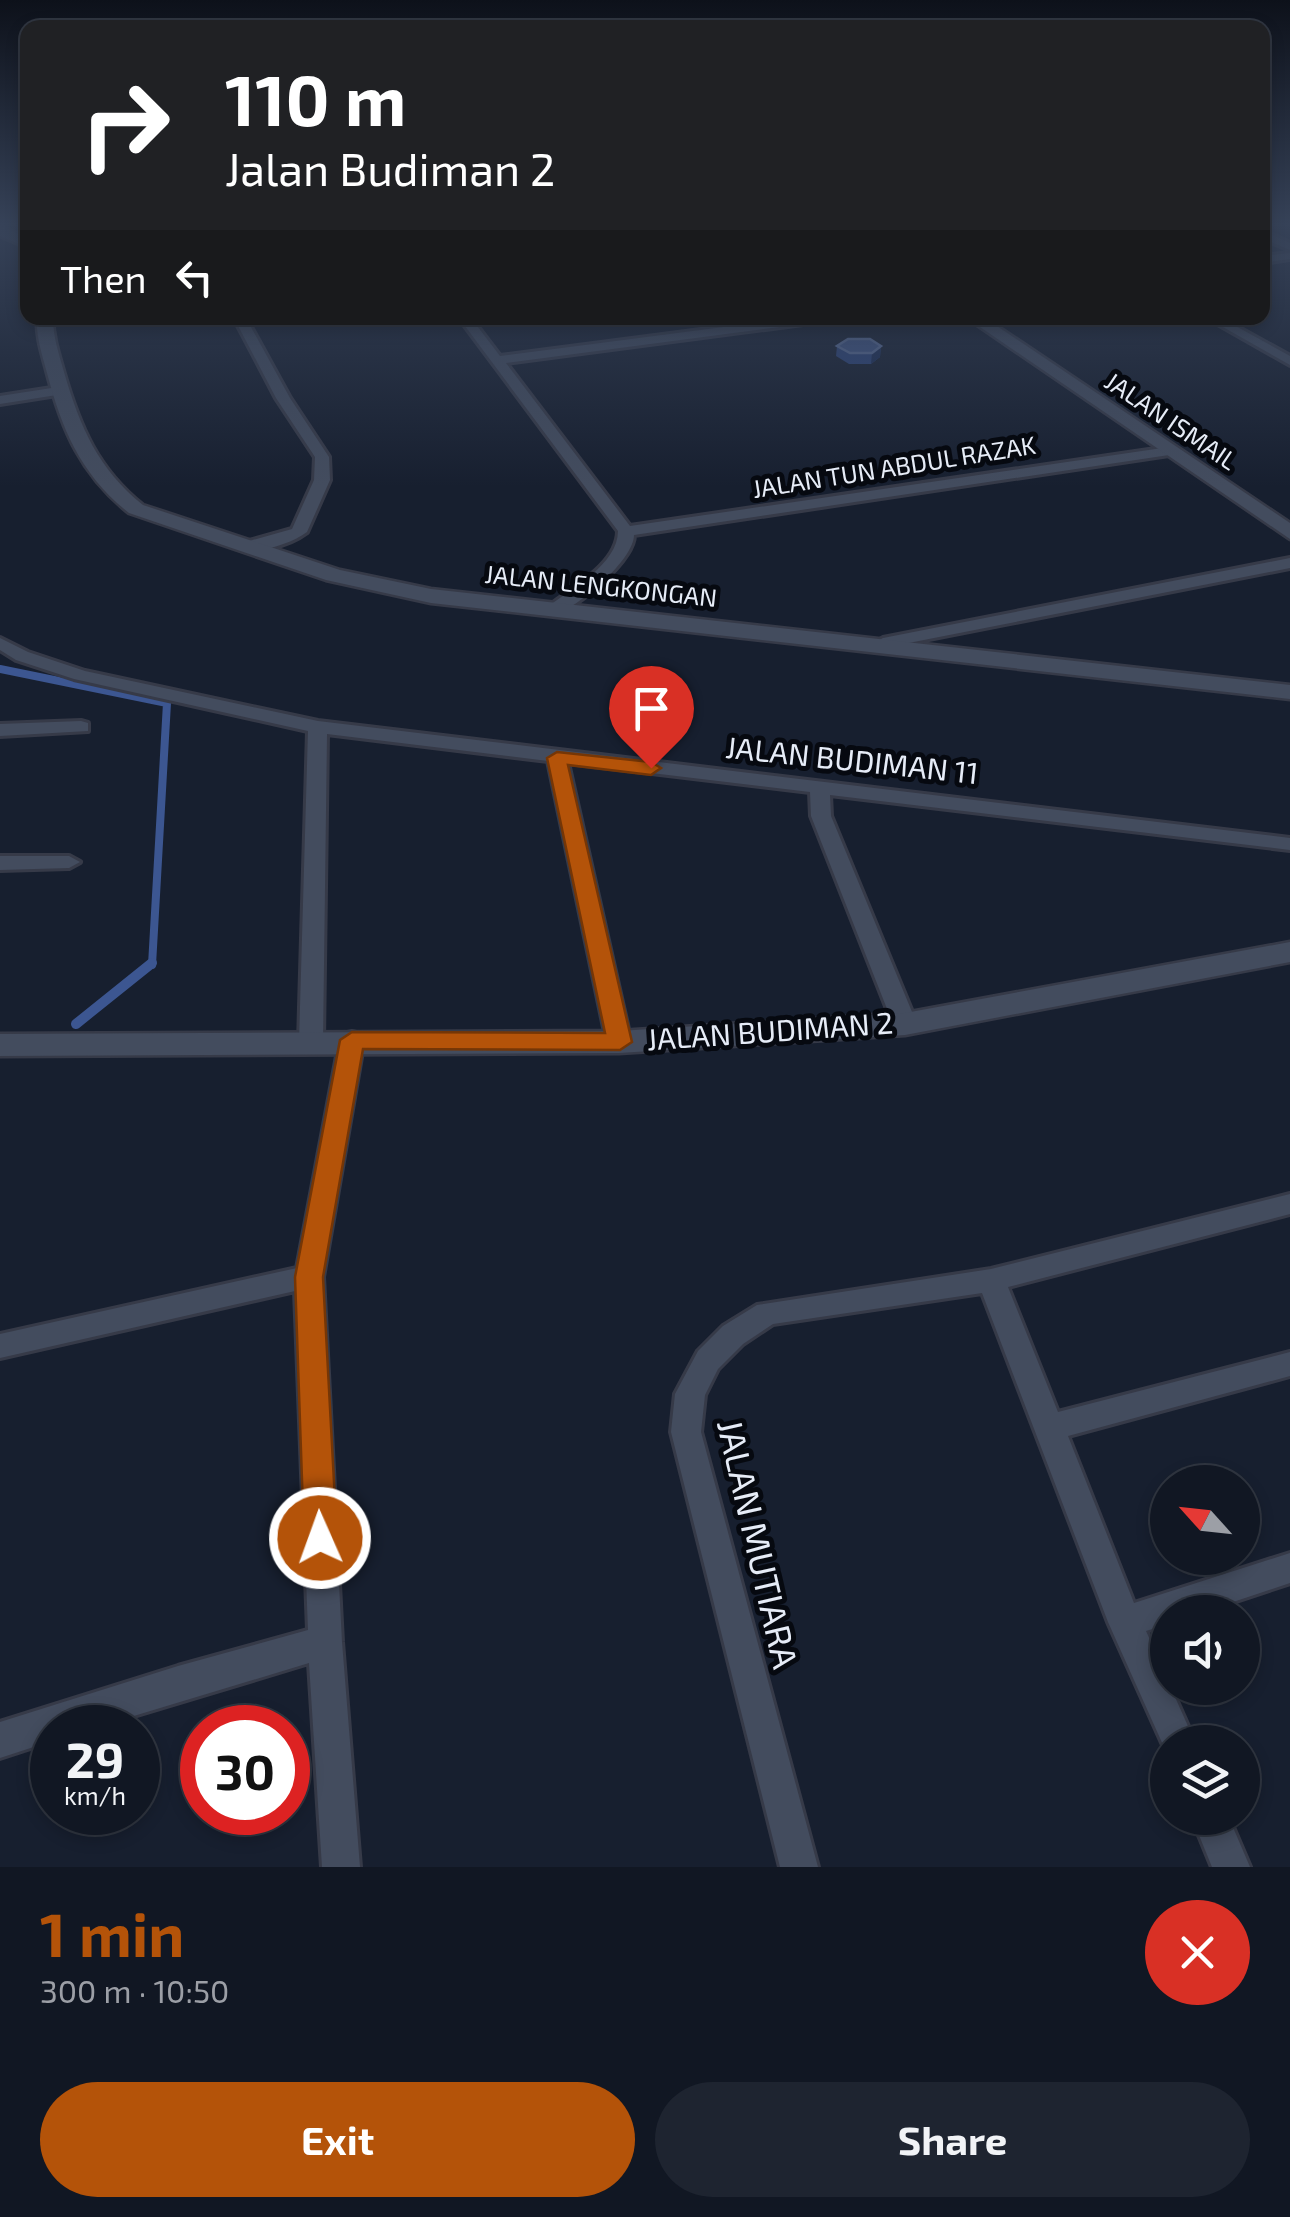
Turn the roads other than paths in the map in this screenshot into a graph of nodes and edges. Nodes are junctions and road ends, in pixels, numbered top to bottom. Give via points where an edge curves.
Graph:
1 (44, 325) edge
2 (244, 325) edge
3 (470, 325) edge
4 (765, 325) edge
5 (984, 325) edge
6 (1226, 325) edge
7 (498, 360) junction
8 (1290, 361) edge
9 (58, 391) junction
10 (0, 400) edge
11 (1169, 451) junction
12 (626, 530) junction
13 (299, 532) junction
14 (1290, 532) edge
15 (243, 544) junction
16 (1290, 563) edge
17 (311, 566) junction
18 (554, 610) junction
19 (0, 643) edge
20 (884, 643) junction
21 (1290, 692) edge
22 (318, 726) junction
23 (81, 727) dead end
24 (0, 730) edge
25 (557, 758) junction
26 (820, 788) junction
27 (1290, 844) edge
28 (69, 862) dead end
29 (0, 864) edge
30 (1290, 952) edge
31 (905, 1024) junction
32 (352, 1040) junction
33 (311, 1042) junction
34 (620, 1042) junction
35 (7, 1044) edge
36 (1290, 1204) edge
37 (309, 1277) junction
38 (991, 1280) junction
39 (0, 1346) edge
40 (1290, 1364) edge
41 (1048, 1428) junction
42 (1290, 1568) edge
43 (1125, 1622) junction
44 (325, 1642) junction
45 (1170, 1725) edge
46 (0, 1740) edge
47 (1217, 1835) edge
48 (340, 1867) edge
49 (799, 1867) edge
50 (1231, 1867) edge

1 - 9 street, JALAN LENGKONGAN
2 - 13 street via 322,457 322,480
3 - 7 street
4 - 7 street
5 - 11 street, JALAN ISMAIL
6 - 8 street
7 - 12 street
9 - 10 street
9 - 15 street, JALAN LENGKONGAN via 78,446 110,491 136,510
11 - 12 street, JALAN TUN ABDUL RAZAK
11 - 14 street, JALAN ISMAIL
12 - 18 street via 626,543 612,563
13 - 15 street
13 - 17 street
15 - 17 street, JALAN LENGKONGAN
16 - 20 street
17 - 18 street, JALAN LENGKONGAN via 431,596
18 - 20 street, JALAN LENGKONGAN
19 - 22 street, JALAN BUDIMAN 11 via 80,675
20 - 21 street, JALAN LENGKONGAN
22 - 25 street, JALAN BUDIMAN 11
22 - 33 street
23 - 24 street
25 - 26 street, JALAN BUDIMAN 11
25 - 34 street
26 - 27 street, JALAN BUDIMAN 11
26 - 31 street via 821,816
28 - 29 street
30 - 31 street, JALAN BUDIMAN 2
31 - 34 street, JALAN BUDIMAN 2
32 - 33 street, JALAN BUDIMAN 2
32 - 34 street, JALAN BUDIMAN 2
32 - 37 street
33 - 35 street, JALAN BUDIMAN 2
36 - 38 street, JALAN MUTIARA
37 - 39 street
37 - 44 street
38 - 41 street
38 - 49 street, JALAN MUTIARA via 767,1313 708,1360 690,1394 686,1432
40 - 41 street
41 - 43 street
42 - 43 street
43 - 45 street
44 - 46 street
44 - 48 street
47 - 50 street

